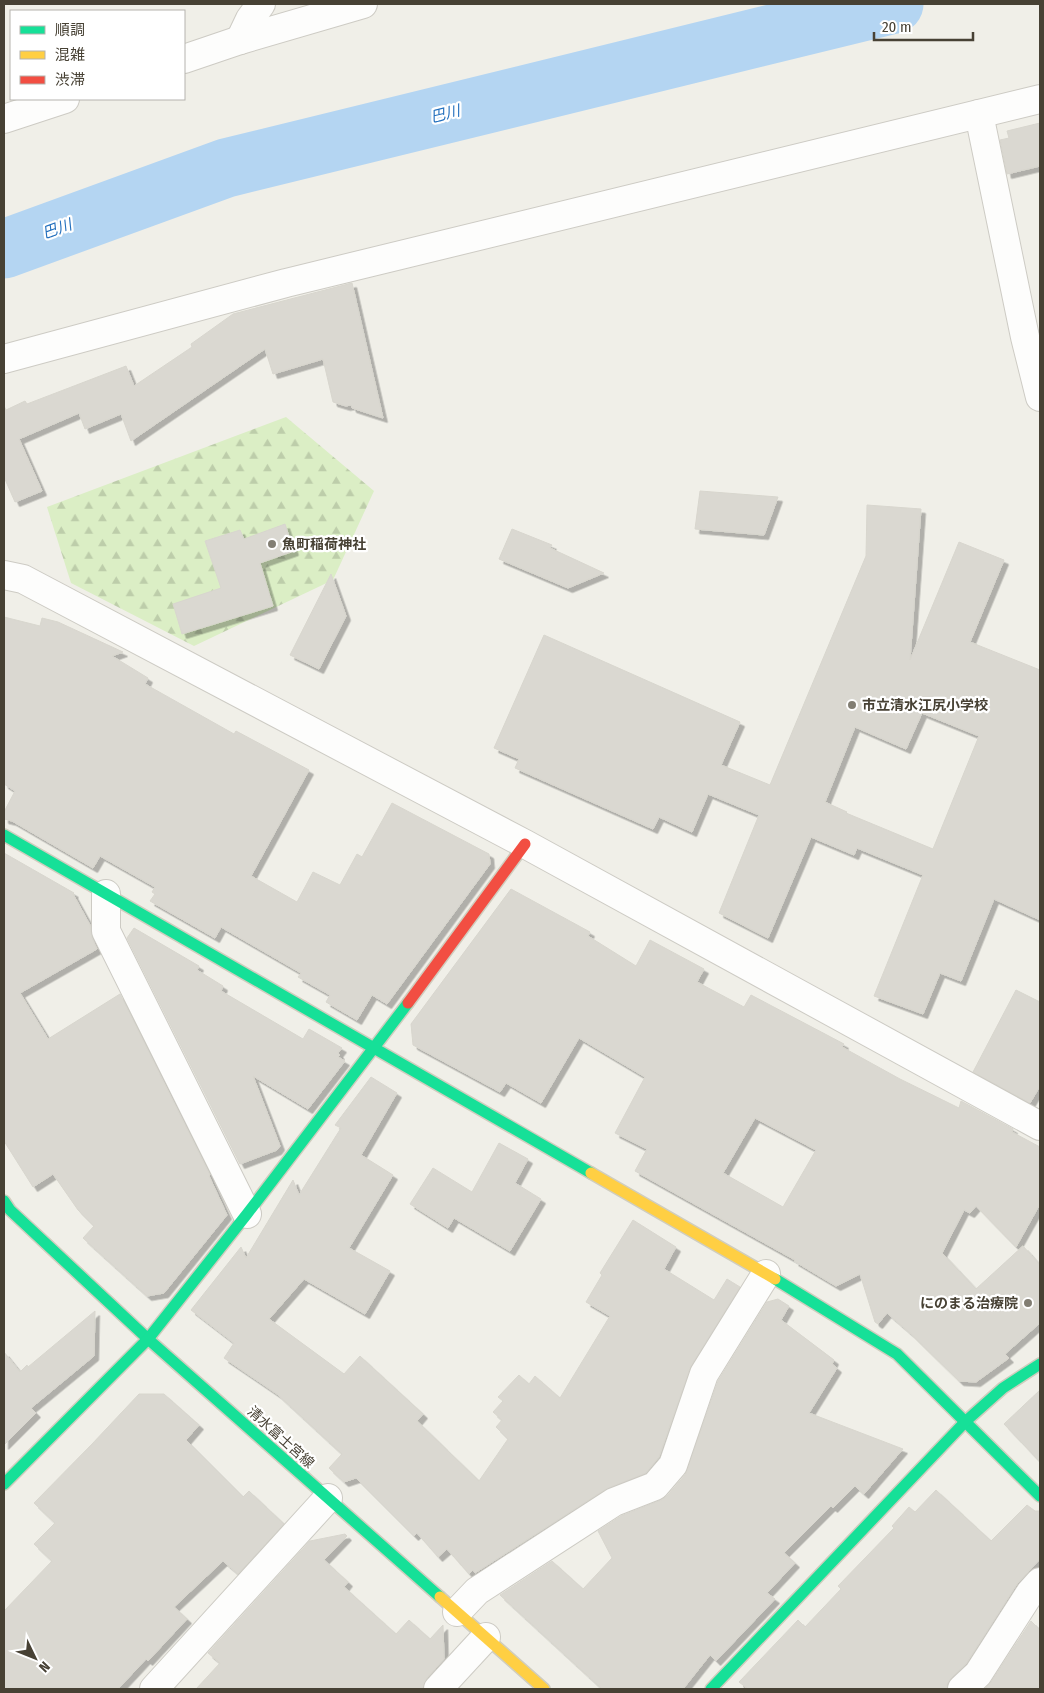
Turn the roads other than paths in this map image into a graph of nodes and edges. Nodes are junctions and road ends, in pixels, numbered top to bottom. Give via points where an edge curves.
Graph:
1 (261, 4) edge
2 (363, 4) edge
3 (240, 40) junction
4 (185, 59) edge
5 (1040, 99) edge
6 (62, 100) edge
7 (979, 114) junction
8 (4, 120) edge
9 (4, 359) edge
10 (1040, 397) edge
11 (4, 575) edge
12 (4, 835) edge
13 (524, 844) junction
14 (106, 894) junction
15 (374, 1047) junction
16 (1040, 1126) edge
17 (4, 1201) edge
18 (247, 1214) junction
19 (766, 1274) junction
20 (148, 1338) junction
21 (1040, 1364) edge
22 (966, 1421) junction
23 (5, 1481) edge
24 (1040, 1496) edge
25 (328, 1498) junction
26 (1040, 1582) edge
27 (458, 1612) junction
28 (486, 1637) junction
29 (154, 1689) edge
30 (438, 1689) edge
31 (544, 1689) edge
32 (711, 1689) edge
33 (962, 1689) edge

1 - 3 street
2 - 3 street
3 - 4 street
5 - 7 street
6 - 8 street
7 - 9 street via 286,282
7 - 10 street
11 - 13 street via 23,579
12 - 14 street
13 - 15 street
13 - 16 street
14 - 15 street
14 - 18 street via 106,931
15 - 18 street
15 - 19 street
17 - 20 street, 清水富士宮線
18 - 20 street
19 - 22 street via 897,1354
19 - 27 street via 704,1374 673,1464 655,1486 614,1502 477,1591
20 - 23 street
20 - 25 street, 清水富士宮線
21 - 22 street via 1003,1388
22 - 24 street
22 - 32 street
25 - 27 street, 清水富士宮線
25 - 29 street
26 - 33 street via 978,1674
27 - 28 street, 清水富士宮線
28 - 30 street
28 - 31 street, 清水富士宮線

